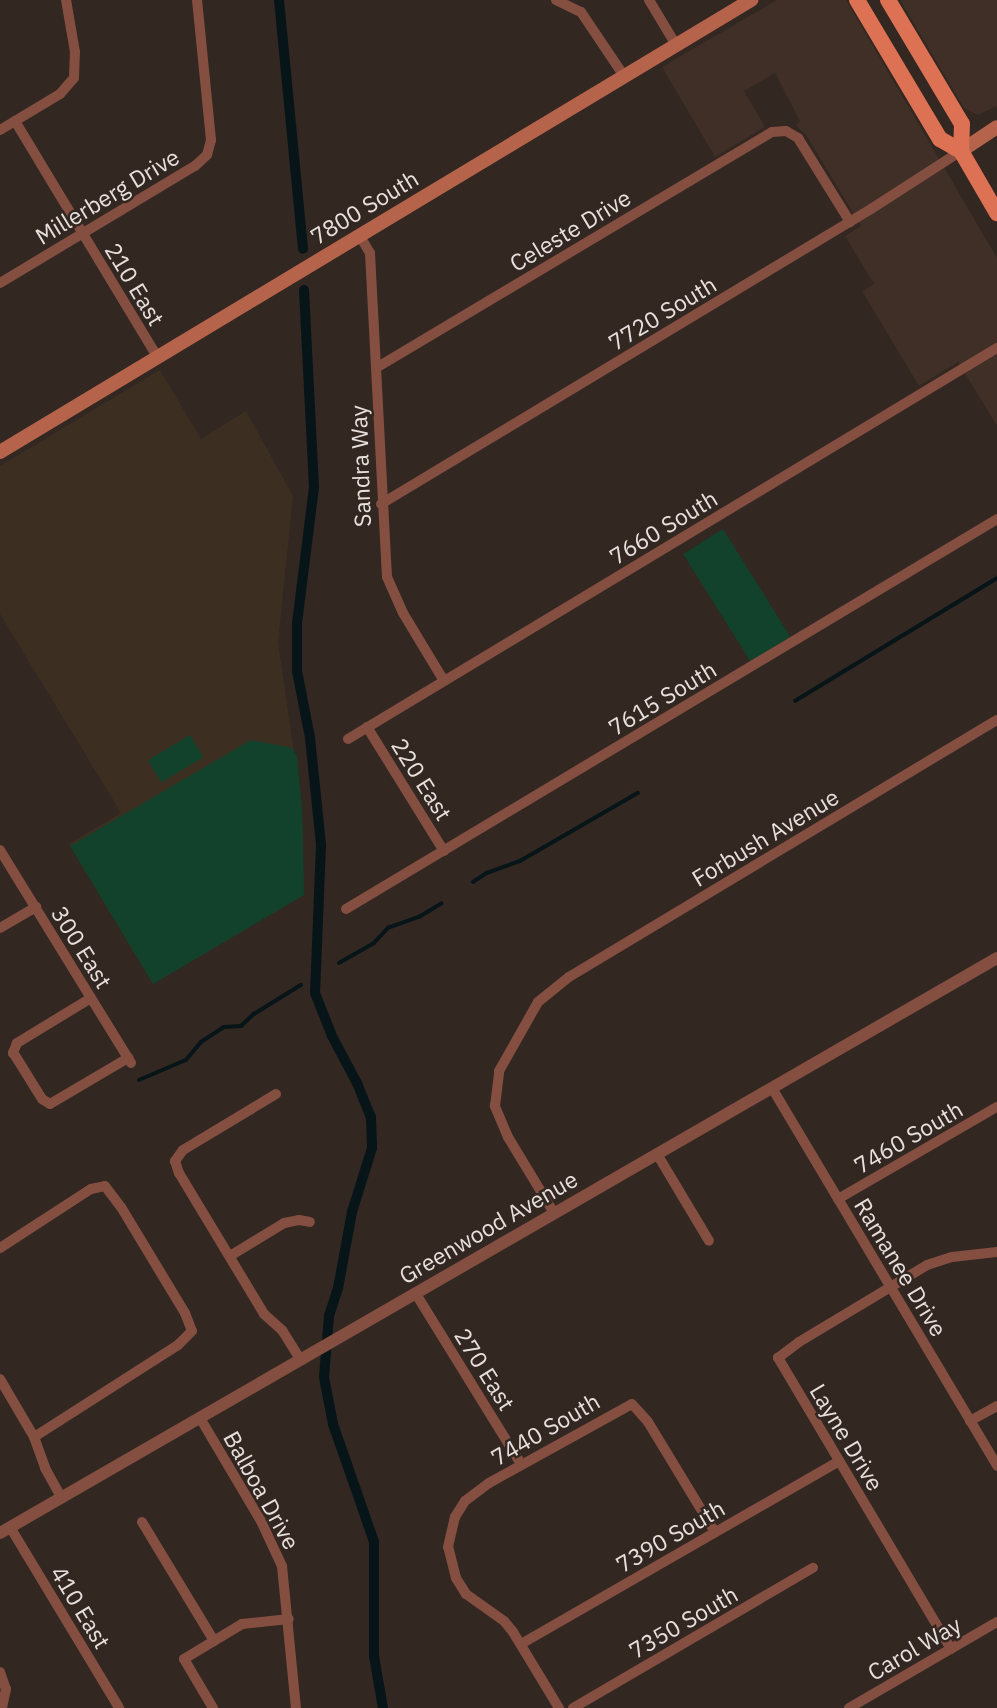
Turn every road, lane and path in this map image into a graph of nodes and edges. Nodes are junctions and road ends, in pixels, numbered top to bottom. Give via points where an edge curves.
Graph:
1 (65, 0) edge
2 (197, 0) edge
3 (556, 0) edge
4 (649, 0) edge
5 (751, 0) edge
6 (857, 0) edge
7 (888, 0) edge
8 (676, 45) junction
9 (624, 76) junction
10 (15, 121) junction
11 (997, 127) edge
12 (0, 130) edge
13 (961, 151) junction
14 (997, 213) edge
15 (850, 222) junction
16 (82, 233) junction
17 (360, 236) junction
18 (0, 283) edge
19 (997, 348) edge
20 (158, 358) junction
21 (376, 368) junction
22 (0, 452) edge
23 (381, 504) junction
24 (997, 519) edge
25 (444, 681) junction
26 (997, 720) edge
27 (368, 727) junction
28 (348, 739) dead end
29 (0, 850) edge
30 (444, 851) junction
31 (36, 907) junction
32 (346, 909) dead end
33 (0, 929) edge
34 (997, 958) edge
35 (92, 998) junction
36 (772, 1088) junction
37 (276, 1094) dead end
38 (997, 1107) edge
39 (657, 1154) junction
40 (838, 1199) junction
41 (554, 1213) junction
42 (310, 1222) dead end
43 (709, 1241) dead end
44 (0, 1248) edge
45 (997, 1252) edge
46 (230, 1256) junction
47 (890, 1287) junction
48 (416, 1294) junction
49 (306, 1357) junction
50 (0, 1379) edge
51 (997, 1406) edge
52 (200, 1418) junction
53 (970, 1421) junction
54 (34, 1437) junction
55 (839, 1461) junction
56 (521, 1464) junction
57 (997, 1466) edge
58 (61, 1497) junction
59 (142, 1522) dead end
60 (5, 1530) edge
61 (715, 1532) junction
62 (813, 1568) dead end
63 (289, 1619) junction
64 (997, 1622) edge
65 (214, 1641) junction
66 (521, 1644) junction
67 (951, 1649) junction
68 (0, 1672) edge
69 (3, 1707) edge
70 (119, 1708) edge
71 (212, 1708) edge
72 (296, 1708) edge
73 (559, 1708) edge
74 (573, 1708) edge
75 (849, 1708) edge

1 - 10 street via 75,52 74,78 60,94
2 - 16 street, Millerberg Drive via 211,140 207,155
3 - 9 street via 581,12
4 - 8 street
5 - 8 main road, 7800 South
6 - 13 main road via 940,139
7 - 13 main road via 961,124
8 - 9 main road, 7800 South
9 - 17 main road, 7800 South
10 - 12 street
10 - 16 street, 210 East
11 - 13 main road
13 - 14 main road
13 - 15 street, 7720 South
15 - 21 street, Celeste Drive via 802,144 786,131 765,135
15 - 23 street, 7720 South
16 - 18 street, Millerberg Drive
16 - 20 street, 210 East
17 - 20 main road, 7800 South
17 - 21 street, Sandra Way via 370,253
19 - 25 street, 7660 South
20 - 22 main road, 7800 South
21 - 23 street, Sandra Way
23 - 25 street, Sandra Way via 384,559 392,593
24 - 30 street, 7615 South
25 - 27 street, 7660 South
26 - 41 street, Forbush Avenue via 553,987 532,1012 499,1071 495,1095 508,1137
27 - 28 street, 7660 South
27 - 30 street, 220 East
29 - 31 street, 300 East
30 - 32 street, 7615 South
31 - 33 street
31 - 35 street, 300 East
34 - 36 street, Greenwood Avenue
35 - 35 street, 300 East via 130,1061 50,1104 42,1099 13,1053 17,1043
36 - 39 street, Greenwood Avenue
36 - 40 street, Ramanee Drive
37 - 46 street via 176,1157 179,1173
38 - 40 street, 7460 South
39 - 41 street, Greenwood Avenue
39 - 43 street
40 - 47 street, Ramanee Drive
41 - 48 street, Greenwood Avenue
42 - 46 street via 284,1223
44 - 54 street via 91,1189 105,1186 185,1312 192,1331 178,1345
45 - 47 street via 939,1260
46 - 49 street via 264,1314
47 - 53 street, Ramanee Drive
47 - 55 street, Layne Drive via 778,1358
48 - 49 street, Greenwood Avenue
48 - 56 street, 270 East
49 - 52 street, Greenwood Avenue
50 - 54 street
51 - 53 street
52 - 58 street, Greenwood Avenue
52 - 63 street, Balboa Drive via 273,1543 282,1566
53 - 57 street, Ramanee Drive
54 - 58 street
55 - 61 street, 7390 South
55 - 67 street, Layne Drive
56 - 61 street, 7440 South via 632,1404 648,1422
56 - 66 street, 7440 South via 464,1501 448,1547 466,1594 504,1621
58 - 60 street, Greenwood Avenue
59 - 65 street
60 - 70 street, 410 East
61 - 66 street, 7390 South
62 - 74 street, 7350 South
63 - 65 street via 250,1622
63 - 72 street, Balboa Drive
64 - 67 street, Carol Way
65 - 71 street via 184,1659
66 - 73 street, 7440 South
67 - 75 street, Carol Way
68 - 69 street via 6,1689

